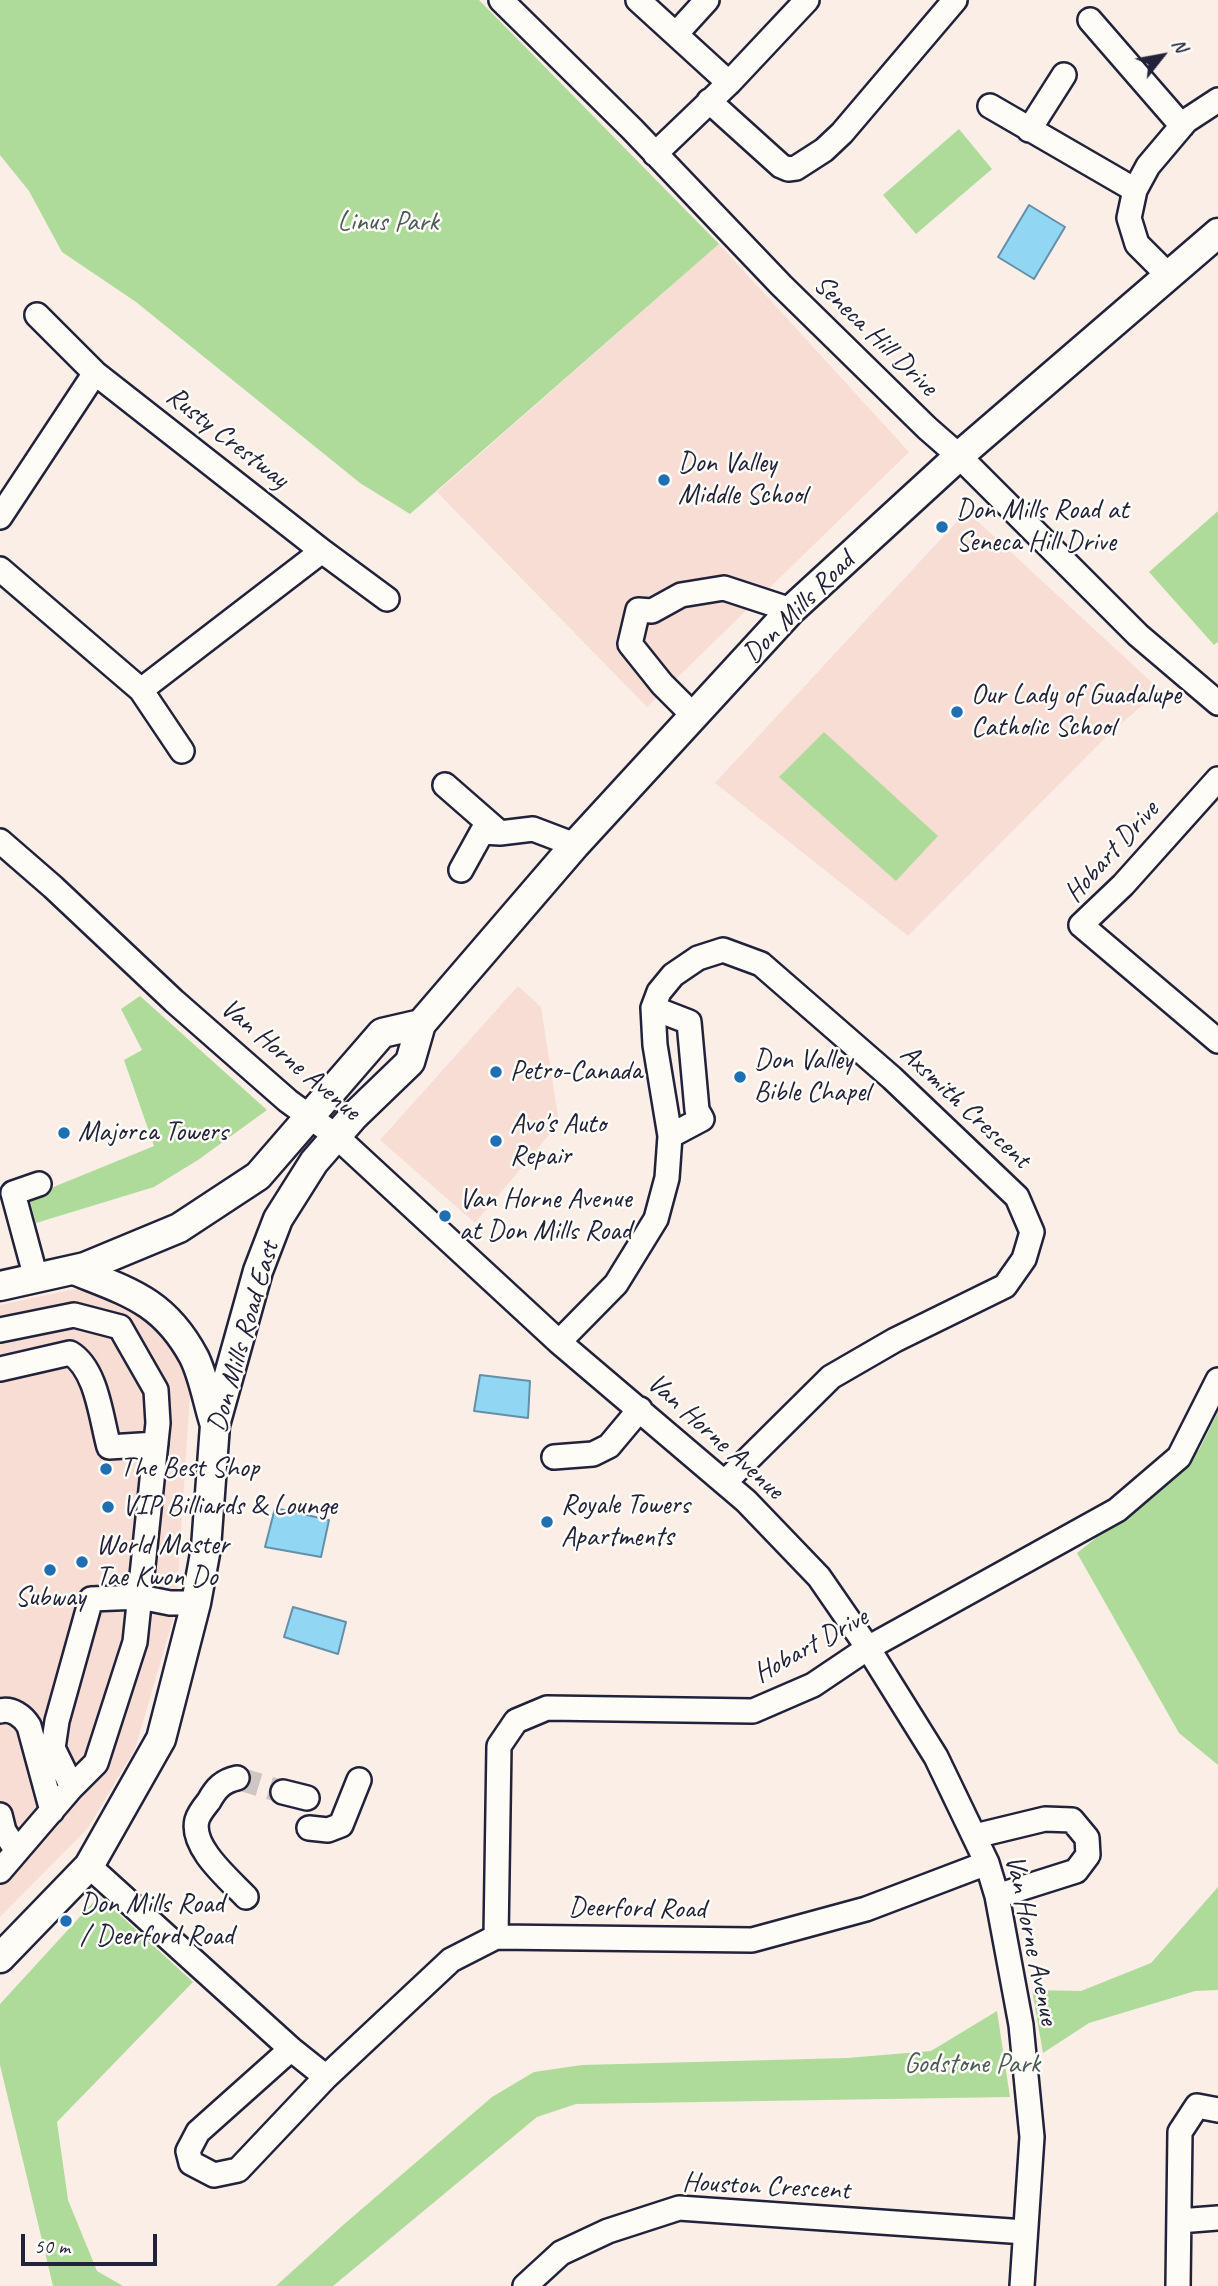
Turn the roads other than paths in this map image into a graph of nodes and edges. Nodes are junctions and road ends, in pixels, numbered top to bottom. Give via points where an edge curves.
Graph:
1 (501, 0) edge
2 (638, 0) edge
3 (706, 0) edge
4 (807, 0) edge
5 (955, 0) edge
6 (786, 9) edge
7 (1090, 20) dead end
8 (676, 34) junction
9 (1064, 75) dead end
10 (729, 83) junction
11 (1218, 100) edge
12 (709, 101) junction
13 (990, 106) dead end
14 (1182, 127) junction
15 (1029, 130) junction
16 (655, 154) junction
17 (1135, 190) junction
18 (1218, 233) edge
19 (1169, 276) junction
20 (37, 315) dead end
21 (95, 373) junction
22 (959, 456) junction
23 (0, 517) edge
24 (322, 551) junction
25 (0, 569) edge
26 (387, 600) dead end
27 (791, 610) junction
28 (141, 690) junction
29 (1218, 703) edge
30 (694, 716) junction
31 (182, 751) dead end
32 (1218, 779) edge
33 (445, 785) dead end
34 (500, 833) junction
35 (0, 841) edge
36 (575, 845) junction
37 (461, 870) dead end
38 (653, 1008) junction
39 (421, 1024) junction
40 (1218, 1041) edge
41 (311, 1118) junction
42 (336, 1136) junction
43 (670, 1136) junction
44 (39, 1184) dead end
45 (74, 1269) junction
46 (36, 1278) junction
47 (0, 1286) edge
48 (0, 1330) edge
49 (559, 1342) junction
50 (0, 1369) edge
51 (1218, 1380) edge
52 (640, 1409) junction
53 (215, 1425) junction
54 (156, 1444) junction
55 (554, 1457) dead end
56 (725, 1482) junction
57 (140, 1598) junction
58 (196, 1603) junction
59 (868, 1648) junction
60 (0, 1712) edge
61 (237, 1778) dead end
62 (359, 1780) dead end
63 (72, 1787) junction
64 (284, 1792) tunnel mouth
65 (307, 1798) dead end
66 (52, 1811) junction
67 (0, 1815) edge
68 (309, 1828) dead end
69 (975, 1836) junction
70 (17, 1852) junction
71 (987, 1863) junction
72 (89, 1866) junction
73 (0, 1871) edge
74 (246, 1896) dead end
75 (997, 1896) junction
76 (496, 1937) junction
77 (2, 1948) edge
78 (291, 2049) junction
79 (326, 2077) junction
80 (1218, 2110) edge
81 (1218, 2218) edge
82 (1179, 2221) junction
83 (1025, 2232) junction
84 (525, 2286) edge
85 (1022, 2286) edge
86 (1178, 2286) edge

1 - 16 street, Seneca Hill Drive
2 - 8 street
3 - 8 street
4 - 6 street
5 - 12 street via 842,133 796,168 781,166
6 - 10 street
7 - 14 street
8 - 10 street
9 - 15 street
10 - 12 street
11 - 14 street
12 - 16 street
13 - 15 street
14 - 17 street via 1148,166
15 - 17 street
16 - 22 street, Seneca Hill Drive via 781,285
17 - 19 street via 1129,218 1137,244
18 - 19 main road, Don Mills Road
19 - 22 main road, Don Mills Road
20 - 21 street, Rusty Crestway
21 - 23 street
21 - 24 street, Rusty Crestway
22 - 27 main road, Don Mills Road
22 - 29 street, Seneca Hill Drive via 1138,635
24 - 26 street, Rusty Crestway
24 - 28 street
25 - 28 street
27 - 30 main road, Don Mills Road
27 - 30 street via 724,588 681,595 652,611 638,610 630,644
28 - 31 street
30 - 36 main road, Don Mills Road
32 - 40 street, Hobart Drive via 1081,925
33 - 34 street
34 - 36 street via 533,829
34 - 37 street via 482,832
35 - 41 street, Van Horne Avenue via 173,1001
36 - 39 main road, Don Mills Road
38 - 43 street
38 - 43 street via 689,1022 697,1110 702,1119
38 - 56 street, Axsmith Crescent via 659,992 674,975 698,958 723,950 761,964 892,1078 1017,1197 1032,1232 1024,1259 1005,1286 831,1377
39 - 41 main road via 382,1033
39 - 42 main road, Don Mills Road via 410,1062
41 - 42 street, Van Horne Avenue
41 - 45 main road via 258,1176 179,1228
42 - 49 street, Van Horne Avenue
42 - 53 main road, Don Mills Road East via 278,1219 258,1271
43 - 49 street via 667,1178 656,1219 616,1284
44 - 46 street via 13,1193
45 - 46 main road
45 - 53 main road via 132,1293 165,1315 194,1359
46 - 47 main road
48 - 54 street via 74,1315 120,1327 156,1390
49 - 52 street, Van Horne Avenue
50 - 54 street via 70,1353 90,1375 109,1447
51 - 59 street, Hobart Drive via 1180,1457 1117,1510
52 - 55 street via 609,1446 593,1454
52 - 56 street, Van Horne Avenue
53 - 58 main road, Don Mills Road East via 206,1548
54 - 57 street
56 - 59 street, Van Horne Avenue via 819,1577
57 - 58 street
57 - 63 street via 135,1642 96,1763
57 - 63 street via 91,1599 57,1721 54,1748
58 - 72 main road, Don Mills Road East via 161,1739
59 - 69 street, Van Horne Avenue via 936,1757
59 - 76 street, Hobart Drive via 813,1685 753,1711 547,1708 516,1721 499,1746
60 - 66 street via 24,1717 29,1726
61 - 74 street via 215,1789 197,1820 198,1839 208,1857
62 - 68 street via 341,1825 328,1830
63 - 66 street
64 - 65 street
66 - 70 street
67 - 70 street
69 - 71 street, Van Horne Avenue
69 - 75 street via 1045,1819 1072,1820 1087,1838 1088,1855 1076,1871
70 - 73 street
71 - 75 street, Van Horne Avenue
71 - 76 street, Deerford Road via 866,1909 752,1940
72 - 77 main road, Don Mills Road East
72 - 78 street
75 - 83 street, Van Horne Avenue via 1020,2019 1032,2137
76 - 79 street, Deerford Road via 451,1960
78 - 79 street
78 - 79 street, Deerford Road via 198,2132 188,2151 191,2163 214,2175 238,2170
80 - 82 street via 1197,2106 1180,2132
81 - 82 street
82 - 86 street
83 - 84 street, Houston Crescent via 679,2208 608,2231 561,2253
83 - 85 street, Van Horne Avenue

